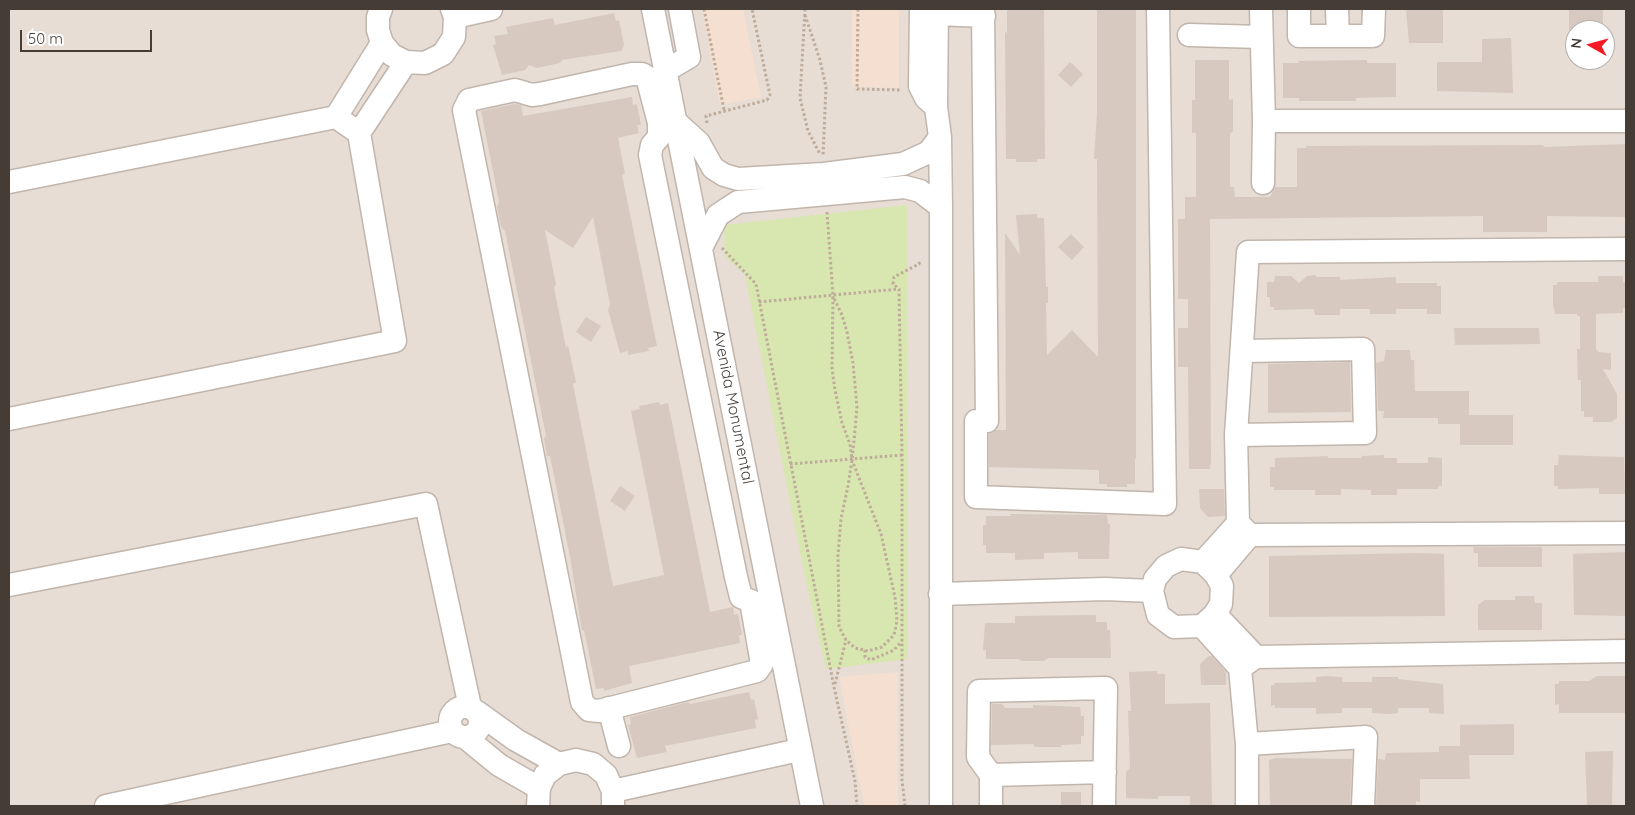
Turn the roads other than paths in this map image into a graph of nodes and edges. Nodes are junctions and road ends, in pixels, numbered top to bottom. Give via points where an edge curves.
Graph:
1 (491, 9) edge
2 (653, 9) edge
3 (680, 9) edge
4 (1158, 9) edge
5 (1261, 9) edge
6 (1299, 9) edge
7 (1337, 9) edge
8 (1374, 9) edge
9 (376, 11) edge
10 (932, 11) edge
11 (984, 12) edge
12 (453, 13) edge
13 (1189, 35) dead end
14 (1338, 36) junction
15 (1261, 37) junction
16 (382, 43) junction
17 (406, 62) junction
18 (665, 71) junction
19 (336, 117) junction
20 (1264, 121) junction
21 (1626, 121) edge
22 (677, 123) junction
23 (359, 133) junction
24 (940, 138) junction
25 (9, 182) edge
26 (1263, 183) dead end
27 (941, 207) junction
28 (710, 246) junction
29 (1626, 249) edge
30 (1243, 351) junction
31 (723, 359) junction
32 (691, 364) junction
33 (728, 388) junction
34 (697, 395) junction
35 (9, 419) edge
36 (1236, 435) junction
37 (1244, 529) junction
38 (1626, 533) edge
39 (1210, 569) junction
40 (9, 585) edge
41 (1152, 591) junction
42 (940, 594) junction
43 (1209, 620) junction
44 (1626, 651) edge
45 (1248, 662) junction
46 (609, 708) junction
47 (474, 709) junction
48 (459, 734) junction
49 (1247, 744) junction
50 (619, 746) dead end
51 (799, 750) junction
52 (559, 764) junction
53 (1105, 772) junction
54 (990, 775) junction
55 (539, 797) edge
56 (613, 799) edge
57 (106, 806) edge
58 (812, 806) edge
59 (941, 806) edge
60 (991, 806) edge
61 (1104, 806) edge
62 (1247, 806) edge
63 (1363, 806) edge

1 - 12 street
2 - 18 street, Avenida Monumental
3 - 18 street via 688,57
4 - 11 street via 1165,504 976,497 976,421 987,420
5 - 15 street
6 - 14 street via 1299,36
7 - 14 street
8 - 14 street via 1373,36
9 - 16 street
10 - 11 street
10 - 24 street
12 - 17 street via 454,37 443,54 425,63
13 - 15 street
15 - 20 street
16 - 17 street via 392,55
16 - 19 street
17 - 23 street
18 - 22 street, Avenida Monumental
19 - 23 street
19 - 25 street
20 - 21 street
20 - 26 street
22 - 24 street via 699,143 713,168 738,179 824,174 903,164 929,152
22 - 28 street, Avenida Monumental
23 - 35 street via 395,341
24 - 27 street
27 - 28 street via 920,191 905,187 738,202 718,216
27 - 42 street
28 - 31 street, Avenida Monumental
29 - 30 street via 1248,252
30 - 36 street
30 - 36 street via 1363,348 1365,433
31 - 32 street
31 - 33 street, Avenida Monumental
32 - 34 street
32 - 46 street via 650,155 660,134 648,77 632,74 540,94 515,90 469,100 464,118 582,702 589,710
33 - 34 street
33 - 51 street, Avenida Monumental
34 - 46 street via 737,584 741,596 751,602 762,664 757,671
36 - 37 street
37 - 38 street
37 - 39 street
39 - 41 street via 1181,559 1166,566 1155,580
39 - 43 street via 1222,586 1221,604
40 - 47 street via 426,504
41 - 42 street via 1105,589
41 - 43 street via 1158,615 1174,627
42 - 59 street
43 - 45 street
44 - 45 street
45 - 49 street
46 - 50 street
47 - 48 street via 480,719 480,728 474,735
47 - 52 street via 516,740
48 - 55 street
48 - 57 street
49 - 62 street
49 - 63 street via 1366,737
51 - 56 street
51 - 58 street, Avenida Monumental
52 - 55 street via 546,775
52 - 56 street via 576,760 593,764 606,775
53 - 54 street
53 - 54 street via 1106,688 979,691 978,757
53 - 61 street
54 - 60 street

